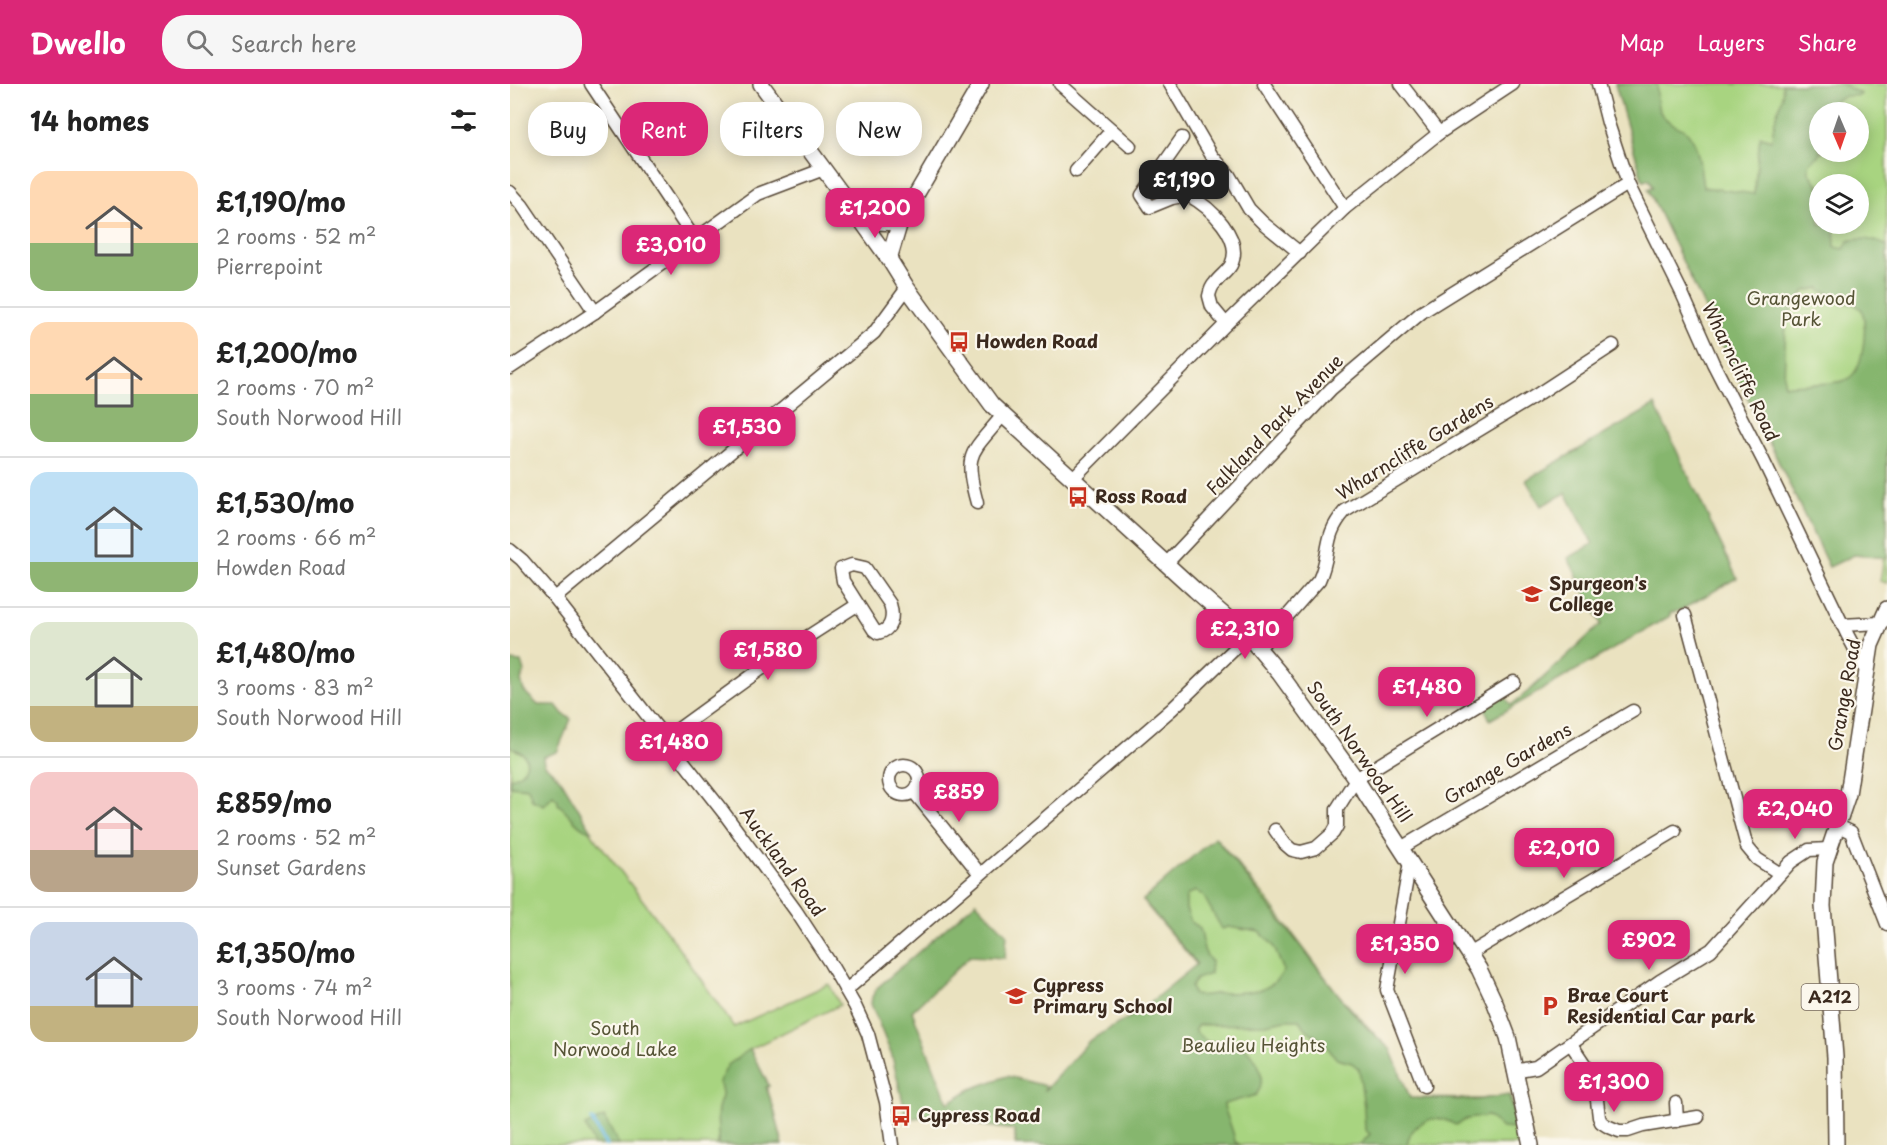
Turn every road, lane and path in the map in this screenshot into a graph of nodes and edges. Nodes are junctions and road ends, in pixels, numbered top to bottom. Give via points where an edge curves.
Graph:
1 (591, 84) edge
2 (761, 84) edge
3 (981, 84) edge
4 (1060, 84) edge
5 (1170, 84) edge
6 (1264, 84) edge
7 (1401, 84) edge
8 (1513, 84) edge
9 (1598, 84) edge
10 (1112, 130) junction
11 (1438, 133) junction
12 (1182, 138) dead end
13 (1131, 146) dead end
14 (824, 169) junction
15 (1076, 171) dead end
16 (1629, 184) junction
17 (510, 192) edge
18 (1345, 208) junction
19 (858, 216) junction
20 (900, 222) junction
21 (695, 240) junction
22 (1300, 253) junction
23 (889, 259) junction
24 (906, 288) junction
25 (595, 312) junction
26 (1226, 324) junction
27 (1613, 345) dead end
28 (510, 368) edge
29 (1003, 415) junction
30 (1072, 478) junction
31 (977, 503) dead end
32 (510, 550) edge
33 (1166, 564) junction
34 (555, 598) junction
35 (857, 605) junction
36 (1685, 615) dead end
37 (1883, 616) edge
38 (1842, 626) junction
39 (1248, 636) junction
40 (1259, 648) junction
41 (1866, 670) junction
42 (1514, 682) dead end
43 (1633, 711) dead end
44 (666, 738) junction
45 (1356, 779) junction
46 (914, 792) dead end
47 (1838, 826) junction
48 (1275, 830) dead end
49 (1675, 831) dead end
50 (1401, 848) junction
51 (1828, 849) junction
52 (1410, 862) junction
53 (1779, 873) junction
54 (980, 874) junction
55 (1887, 924) edge
56 (1470, 953) junction
57 (845, 989) junction
58 (1571, 1044) junction
59 (1514, 1071) junction
60 (1424, 1086) dead end
61 (1676, 1103) dead end
62 (1698, 1117) dead end
63 (1677, 1121) junction
64 (892, 1145) edge
65 (1531, 1145) edge
66 (1836, 1145) edge

1 - 21 street
2 - 14 main road, South Norwood Hill
3 - 20 main road
4 - 10 street
5 - 22 street via 1249,209
6 - 18 street
7 - 11 street
8 - 11 street
9 - 16 street, Wharncliffe Road
10 - 13 street
10 - 15 street
11 - 18 street
12 - 26 street via 1142,195 1150,207 1188,195 1203,204 1232,239 1235,254 1209,296 1212,307
14 - 19 main road, South Norwood Hill
14 - 21 street via 758,194
16 - 33 street, Falkland Park Avenue via 1422,312 1331,389
16 - 38 street, Wharncliffe Road
17 - 25 street
18 - 22 street
19 - 20 main road via 869,221
19 - 23 main road, South Norwood Hill
20 - 23 main road
21 - 25 street
22 - 26 street
23 - 24 main road, South Norwood Hill
24 - 29 main road, South Norwood Hill
24 - 34 street via 874,333
25 - 28 street
26 - 30 street
27 - 40 street, Wharncliffe Gardens via 1346,511 1330,532 1319,580
29 - 30 main road, South Norwood Hill
29 - 31 street via 970,461
30 - 33 main road, South Norwood Hill
32 - 34 street, Auckland Road
33 - 39 main road, South Norwood Hill
34 - 44 street, Auckland Road
35 - 35 street via 840,574 845,566 859,566 869,572 890,604 889,628 878,633
35 - 44 street
36 - 53 street via 1747,847 1757,859
37 - 38 street
37 - 41 main road, Grange Road / A212
38 - 41 street, Wharncliffe Road
39 - 40 main road, South Norwood Hill
39 - 54 street via 1112,761
40 - 45 main road, South Norwood Hill
41 - 47 main road, Grange Road / A212 via 1848,794
42 - 45 street
43 - 50 street, Grange Gardens
44 - 57 street, Auckland Road via 796,911
45 - 48 street via 1337,809 1333,833 1316,848 1292,850
45 - 50 main road, South Norwood Hill
46 - 54 street
47 - 51 main road, Grange Road / A212
47 - 55 street via 1851,832
49 - 56 street
50 - 52 main road, South Norwood Hill
51 - 53 street via 1802,853
51 - 66 main road, Grange Road / A212 via 1823,906 1835,1057
52 - 56 main road, South Norwood Hill
52 - 60 street via 1387,990
53 - 58 street via 1711,950
54 - 57 street via 852,987
56 - 59 main road, South Norwood Hill via 1508,1037
57 - 64 street, Auckland Road via 868,1034 886,1102
58 - 59 street via 1536,1067
58 - 63 street via 1589,1071 1599,1117 1607,1126 1628,1131
59 - 65 main road, South Norwood Hill
61 - 63 street
62 - 63 street

